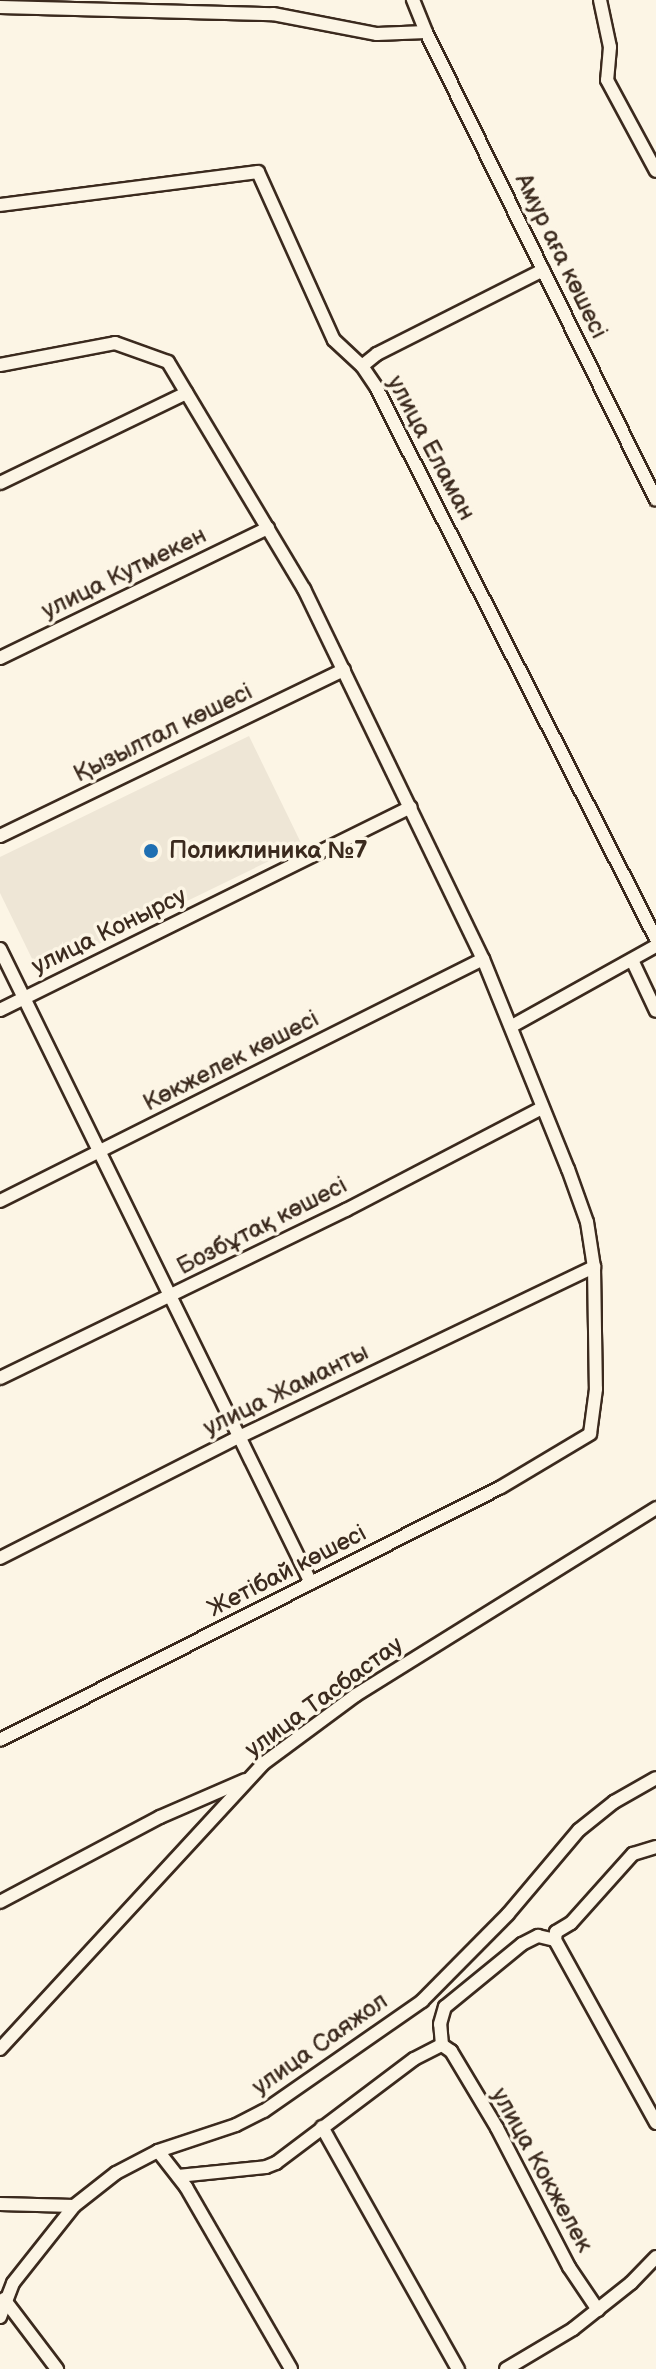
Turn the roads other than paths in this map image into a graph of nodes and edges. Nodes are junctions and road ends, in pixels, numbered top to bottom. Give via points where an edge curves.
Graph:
1 (413, 0) edge
2 (600, 0) edge
3 (0, 7) edge
4 (426, 32) junction
5 (656, 171) edge
6 (0, 205) edge
7 (543, 270) junction
8 (0, 365) edge
9 (362, 366) junction
10 (186, 393) junction
11 (0, 483) edge
12 (656, 500) edge
13 (268, 528) junction
14 (0, 658) edge
15 (344, 670) junction
16 (410, 807) junction
17 (0, 836) edge
18 (656, 939) edge
19 (656, 946) edge
20 (0, 949) edge
21 (483, 959) junction
22 (632, 960) junction
23 (25, 997) junction
24 (0, 1010) edge
25 (656, 1011) edge
26 (512, 1026) junction
27 (542, 1108) junction
28 (100, 1151) junction
29 (0, 1201) edge
30 (594, 1267) junction
31 (170, 1297) junction
32 (0, 1378) edge
33 (239, 1437) junction
34 (656, 1508) edge
35 (0, 1558) edge
36 (311, 1583) junction
37 (0, 1740) edge
38 (251, 1777) junction
39 (656, 1778) edge
40 (656, 1847) edge
41 (0, 1902) edge
42 (555, 1940) junction
43 (446, 2048) junction
44 (0, 2049) edge
45 (656, 2123) edge
46 (322, 2127) junction
47 (158, 2151) junction
48 (178, 2176) junction
49 (0, 2204) edge
50 (74, 2206) junction
51 (656, 2257) edge
52 (4, 2299) junction
53 (598, 2310) junction
54 (0, 2317) edge
55 (57, 2369) edge
56 (291, 2369) edge
57 (458, 2369) edge
58 (506, 2369) edge

1 - 4 street, Амур аға көшесі
2 - 5 street via 610,47 607,80
3 - 4 street via 273,14 377,34
4 - 7 street, Амур аға көшесі
6 - 9 street, улица Еламан via 258,172 334,340
7 - 9 street
7 - 12 street, Амур аға көшесі
8 - 10 street via 115,343 168,362
9 - 18 street, улица Еламан
10 - 11 street
10 - 13 street
13 - 14 street, улица Кутмекен
13 - 15 street
15 - 16 street
15 - 17 street, Қызылтал көшесі
16 - 21 street
16 - 23 street, улица Конырсу
19 - 22 street
20 - 23 street
21 - 26 street
21 - 28 street, Көкжелек көшесі
22 - 25 street
22 - 26 street
23 - 24 street, улица Конырсу
23 - 28 street
26 - 27 street via 512,1038
27 - 30 street via 587,1222
27 - 31 street, Бозбұтақ көшесі
28 - 29 street, Көкжелек көшесі
28 - 31 street
30 - 33 street, улица Жаманты
30 - 36 street, Жетібай көшесі via 596,1389 590,1434 501,1487
31 - 32 street, Бозбұтақ көшесі
31 - 33 street
33 - 35 street, улица Жаманты
33 - 36 street
34 - 38 street, улица Тасбастау via 356,1695
36 - 37 street, Жетібай көшесі
38 - 41 street via 160,1817
38 - 44 street, улица Тасбастау
39 - 47 street, улица Саяжол via 579,1830 508,1914 422,2001 264,2111
40 - 42 street via 633,1854 571,1923 556,1932
42 - 43 street via 538,1936 522,1944 445,2007 440,2024
42 - 45 street
43 - 46 street via 414,2059
43 - 53 street, улица Кокжелек
46 - 48 street via 266,2167
46 - 57 street
47 - 48 street
47 - 50 street, улица Саяжол via 116,2173
48 - 56 street
49 - 50 street
50 - 52 street, улица Саяжол
51 - 53 street
52 - 54 street, улица Саяжол
52 - 55 street
53 - 58 street

